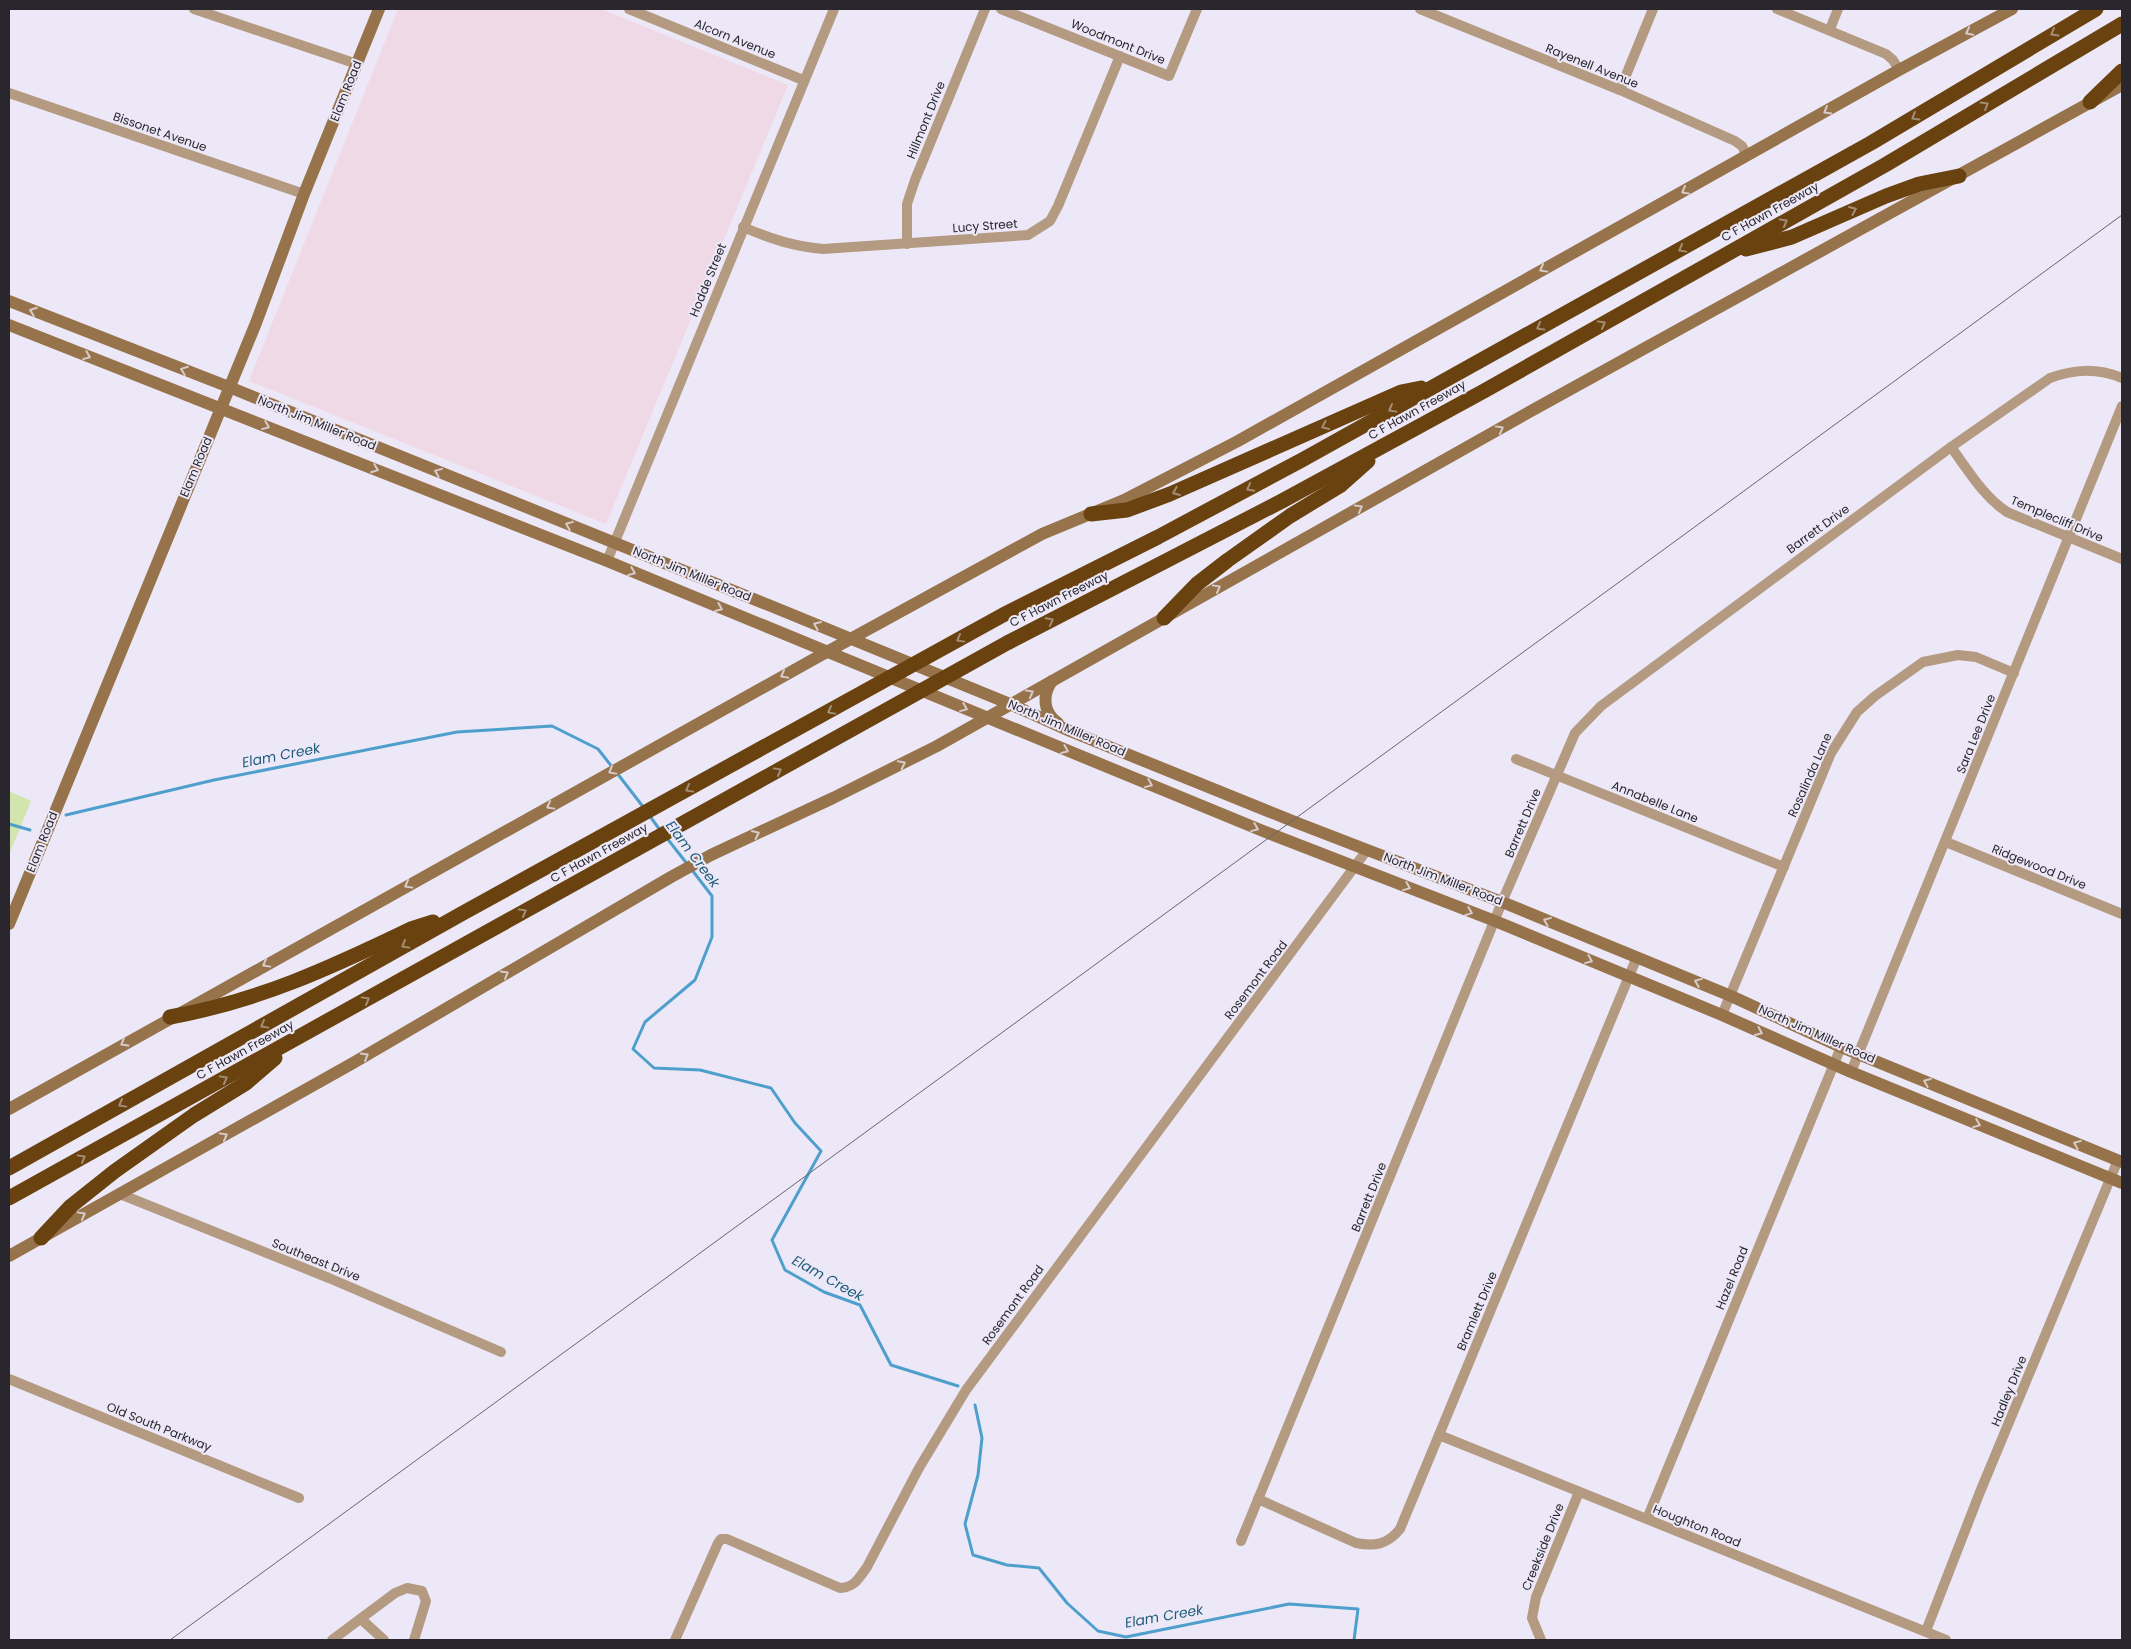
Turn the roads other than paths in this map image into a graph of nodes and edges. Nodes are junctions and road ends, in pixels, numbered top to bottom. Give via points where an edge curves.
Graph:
1 (194, 9) edge
2 (379, 9) edge
3 (629, 9) edge
4 (834, 9) edge
5 (985, 9) edge
6 (1001, 9) edge
7 (1197, 9) edge
8 (1420, 9) edge
9 (1653, 9) edge
10 (1777, 9) edge
11 (1838, 9) edge
12 (2012, 9) edge
13 (2096, 9) edge
14 (2122, 24) edge
15 (1830, 29) junction
16 (1120, 56) junction
17 (357, 64) junction
18 (1899, 70) junction
19 (2122, 71) edge
20 (803, 80) junction
21 (2122, 85) edge
22 (1620, 90) junction
23 (9, 93) edge
24 (2090, 102) junction
25 (1747, 156) junction
26 (1959, 176) junction
27 (304, 194) junction
28 (743, 227) junction
29 (907, 244) junction
30 (1726, 254) junction
31 (9, 301) edge
32 (9, 325) edge
33 (2122, 378) edge
34 (1435, 386) junction
35 (229, 388) junction
36 (2122, 406) edge
37 (221, 407) junction
38 (1391, 442) junction
39 (1950, 447) junction
40 (401, 457) junction
41 (393, 476) junction
42 (483, 491) junction
43 (475, 510) junction
44 (1091, 514) junction
45 (2069, 538) junction
46 (614, 543) junction
47 (2122, 559) edge
48 (607, 562) junction
49 (699, 577) junction
50 (690, 596) junction
51 (771, 606) junction
52 (1164, 618) junction
53 (765, 626) junction
54 (852, 639) junction
55 (827, 652) junction
56 (2014, 673) junction
57 (1052, 681) junction
58 (1010, 704) junction
59 (988, 718) junction
60 (1070, 731) junction
61 (1516, 759) dead end
62 (1556, 777) junction
63 (1946, 842) junction
64 (1367, 850) junction
65 (1355, 866) junction
66 (1784, 867) junction
67 (1502, 902) junction
68 (463, 913) junction
69 (2122, 914) edge
70 (1495, 922) junction
71 (9, 924) edge
72 (1637, 957) junction
73 (1630, 977) junction
74 (1731, 996) junction
75 (1722, 1015) junction
76 (170, 1017) junction
77 (297, 1038) junction
78 (1841, 1047) junction
79 (1858, 1054) junction
80 (1834, 1064) junction
81 (1851, 1072) junction
82 (9, 1108) edge
83 (2120, 1161) edge
84 (9, 1168) edge
85 (2117, 1181) edge
86 (120, 1194) junction
87 (9, 1198) edge
88 (41, 1238) junction
89 (9, 1256) edge
90 (501, 1352) dead end
91 (9, 1379) edge
92 (1439, 1435) junction
93 (1579, 1492) junction
94 (299, 1498) dead end
95 (1258, 1499) junction
96 (1647, 1519) junction
97 (1241, 1540) dead end
98 (361, 1619) junction
99 (1926, 1632) junction
100 (332, 1640) edge
101 (384, 1640) edge
102 (414, 1640) edge
103 (675, 1640) edge
104 (1541, 1640) edge
105 (1945, 1640) edge

1 - 17 street
2 - 17 main road, Elam Road
3 - 20 street, Alcorn Avenue
4 - 20 street, Hodde Street
5 - 29 street, Hillmont Drive via 910,196
6 - 16 street, Woodmont Drive
7 - 16 street, Woodmont Drive via 1169,76
8 - 22 street, Rayenell Avenue
9 - 22 street
10 - 15 street
11 - 15 street
12 -> 18 main road
13 -> 34 highway, C F Hawn Freeway via 1871,143
30 -> 14 highway, C F Hawn Freeway via 1886,165
15 - 18 street via 1886,54
16 - 29 street, Lucy Street via 1050,221 1023,236
17 - 27 main road, Elam Road
18 -> 25 main road
19 - 24 highway
20 - 28 street, Hodde Street
21 - 24 main road
22 - 25 street, Rayenell Avenue via 1735,141
23 - 27 street, Bissonet Avenue
24 - 26 main road
25 -> 44 main road via 1238,441
30 -> 26 highway via 1792,237 1919,184
52 -> 26 main road
27 - 35 main road, Elam Road
28 - 29 street, Lucy Street via 798,247 823,249
28 - 46 street, Hodde Street
38 -> 30 highway, C F Hawn Freeway
35 -> 31 main road, North Jim Miller Road
32 -> 37 main road, North Jim Miller Road
33 - 39 street, Barrett Drive via 2094,370 2050,378
34 -> 44 highway via 1401,392 1128,510
34 -> 68 highway, C F Hawn Freeway via 1158,537 1003,615
35 - 37 main road, Elam Road
35 - 40 main road, North Jim Miller Road
36 - 45 street, Sara Lee Drive
37 -> 41 main road, North Jim Miller Road
37 - 71 main road, Elam Road
38 - 52 highway via 1341,485 1290,516 1197,584
77 -> 38 highway, C F Hawn Freeway via 1007,643
39 - 45 street, Templecliff Drive via 1995,504
39 - 62 street, Barrett Drive via 1600,706 1575,733
40 - 41 main road
42 -> 40 main road, North Jim Miller Road
41 - 43 main road, North Jim Miller Road
42 - 43 main road
46 -> 42 main road, North Jim Miller Road
43 - 48 main road, North Jim Miller Road
44 - 54 main road via 1034,538 963,575
45 - 47 street, Templecliff Drive
45 - 56 street, Sara Lee Drive
46 - 48 street, Hodde Street
46 - 49 main road, North Jim Miller Road
48 -> 50 main road, North Jim Miller Road
49 - 50 main road
49 - 51 main road, North Jim Miller Road
50 -> 53 main road, North Jim Miller Road
51 - 53 main road
54 -> 51 main road, North Jim Miller Road
52 - 57 main road
53 - 55 main road, North Jim Miller Road
54 - 55 main road
54 - 58 main road, North Jim Miller Road
55 -> 59 main road, North Jim Miller Road
55 -> 76 main road
56 - 63 street, Sara Lee Drive
56 - 66 street, Rosalinda Lane via 1976,657 1958,655 1923,662 1875,696 1857,712 1831,753
58 -> 57 main road
57 - 60 main road via 1046,697 1048,713 1055,722
58 - 59 main road
58 - 60 main road, North Jim Miller Road
59 -> 65 main road, North Jim Miller Road
86 -> 59 main road via 711,855 899,766
60 - 64 main road, North Jim Miller Road
61 - 62 street, Annabelle Lane
62 - 66 street, Annabelle Lane
62 - 67 street, Barrett Drive
63 - 69 street, Ridgewood Drive
63 - 79 street, Sara Lee Drive
64 - 65 street, Rosemont Road
64 - 67 main road, North Jim Miller Road
65 -> 70 main road, North Jim Miller Road
65 - 103 street, Rosemont Road via 966,1390 857,1581 849,1588 840,1588 727,1538 718,1543
66 - 74 street, Rosalinda Lane
67 - 70 street, Barrett Drive
72 -> 67 main road, North Jim Miller Road
68 - 76 highway via 411,929 278,989 235,1003
68 -> 84 highway, C F Hawn Freeway
70 -> 73 main road, North Jim Miller Road
70 - 95 street, Barrett Drive
72 - 73 street, Bramlett Drive
74 -> 72 main road, North Jim Miller Road
73 - 75 main road, North Jim Miller Road
73 - 92 street, Bramlett Drive
74 - 75 street, Rosalinda Lane
74 - 78 main road, North Jim Miller Road
75 -> 80 main road, North Jim Miller Road
76 -> 82 main road
87 -> 77 highway, C F Hawn Freeway
77 - 88 highway via 246,1083 115,1171 71,1206
78 - 79 main road, North Jim Miller Road
78 - 80 street, Hazel Road
79 - 81 street, Sara Lee Drive
83 -> 79 main road, North Jim Miller Road
80 - 81 main road, North Jim Miller Road
80 - 96 street, Hazel Road
81 -> 85 main road, North Jim Miller Road
83 - 85 street, Hadley Drive
85 - 99 street, Hadley Drive via 1988,1474
88 -> 86 main road
86 - 90 street, Southeast Drive
88 - 89 main road
91 - 94 street, Old South Parkway
92 - 93 street, Houghton Road
92 - 95 street, Bramlett Drive via 1400,1529 1382,1544 1356,1543
93 - 96 street, Houghton Road
93 - 104 street, Creekside Drive via 1536,1596 1532,1618
95 - 97 street, Barrett Drive
96 - 99 street, Houghton Road
98 - 100 street
98 - 101 street
98 - 102 street via 395,1593 407,1588 422,1591 426,1601
99 - 105 street, Houghton Road

